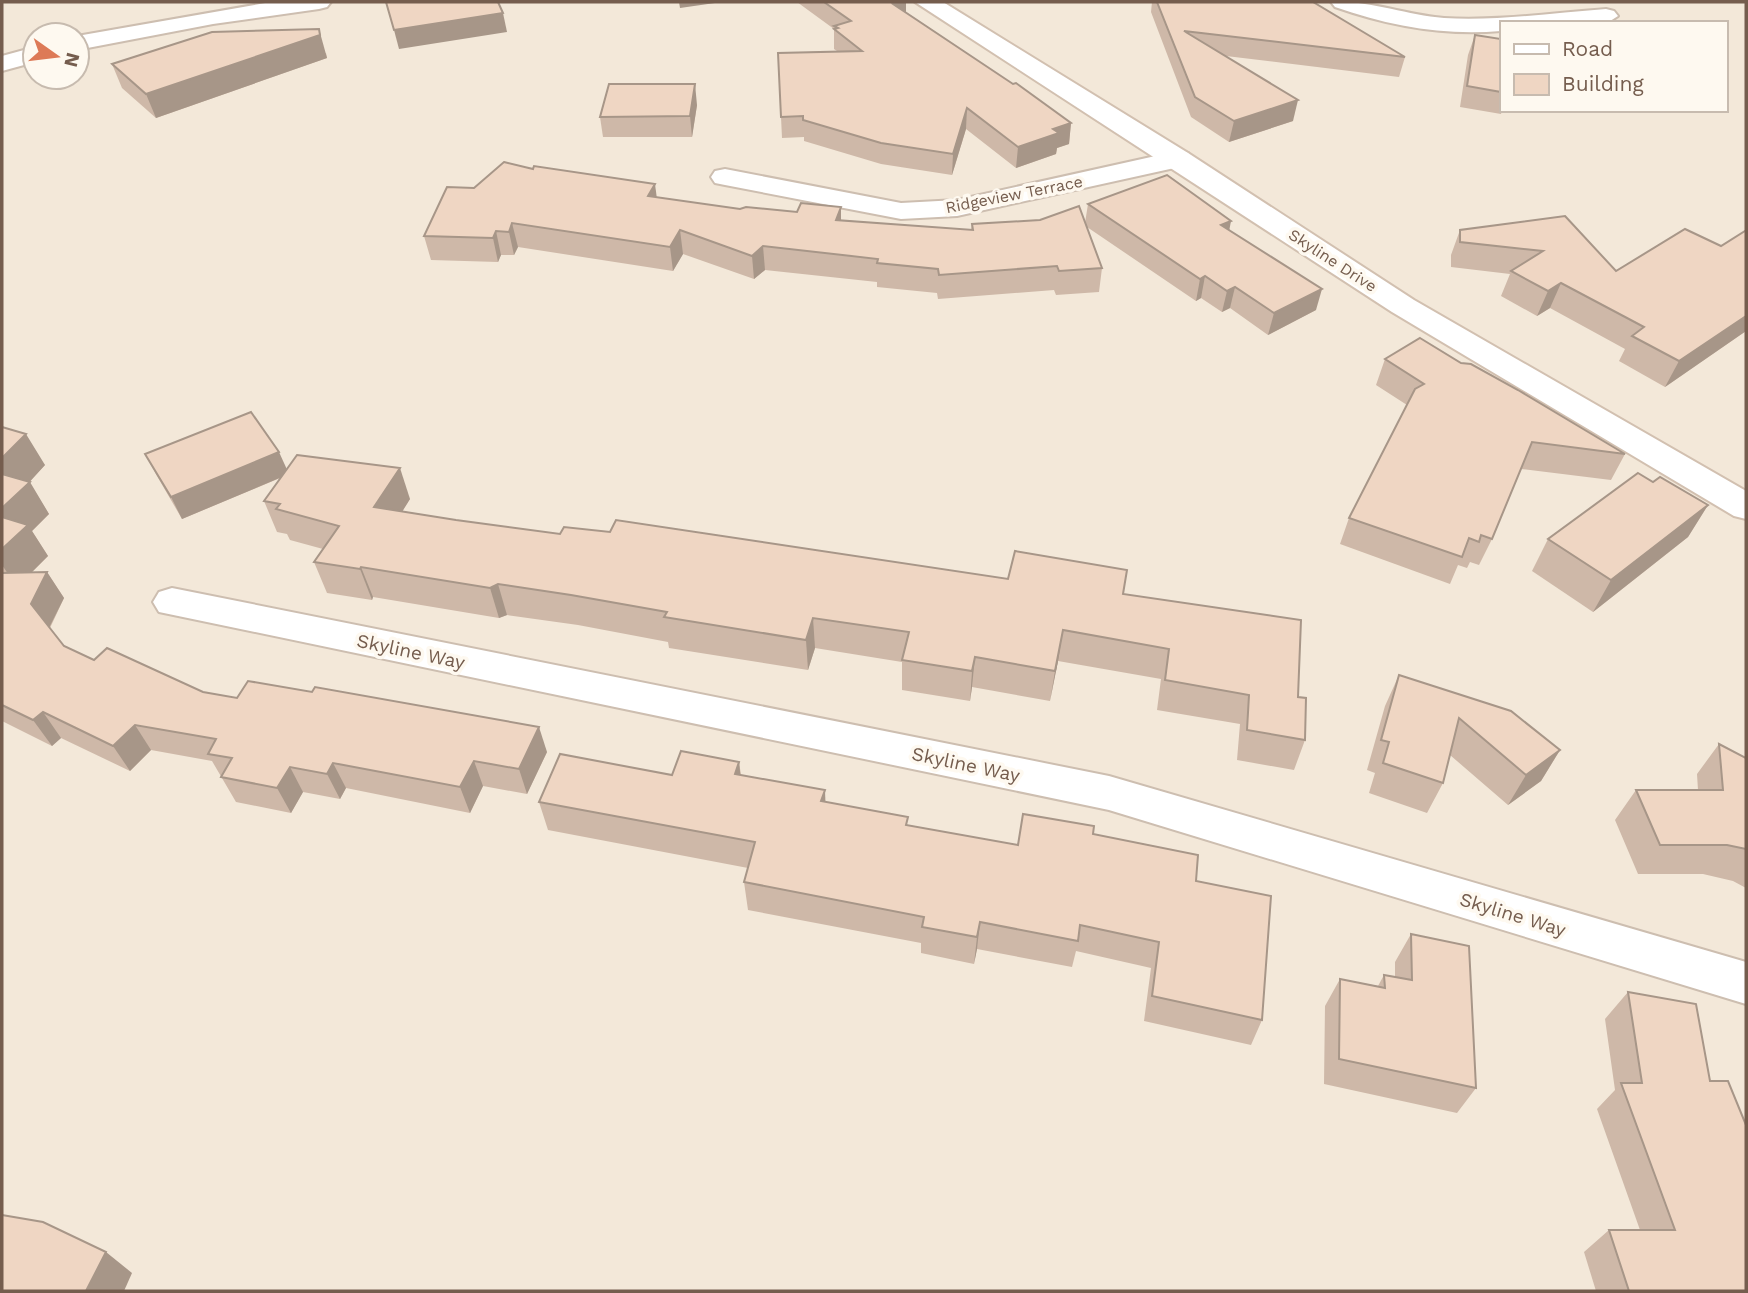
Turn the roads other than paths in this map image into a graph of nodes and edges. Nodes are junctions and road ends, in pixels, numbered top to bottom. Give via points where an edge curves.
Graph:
1 (319, 2) edge
2 (927, 2) edge
3 (1343, 2) edge
4 (239, 8) edge
5 (1606, 16) dead end
6 (1541, 21) edge
7 (1500, 24) edge
8 (91, 40) edge
9 (21, 58) edge
10 (2, 64) edge
11 (1178, 159) junction
12 (725, 177) dead end
13 (1746, 507) edge
14 (172, 602) dead end
15 (1746, 983) edge

1 - 4 street
2 - 11 street, Skyline Drive
3 - 7 street via 1409,21
4 - 8 street
5 - 6 street
9 - 10 street
11 - 12 street, Ridgeview Terrace via 996,201 901,211
11 - 13 street, Skyline Drive via 1403,306
14 - 15 street, Skyline Way via 1109,793

